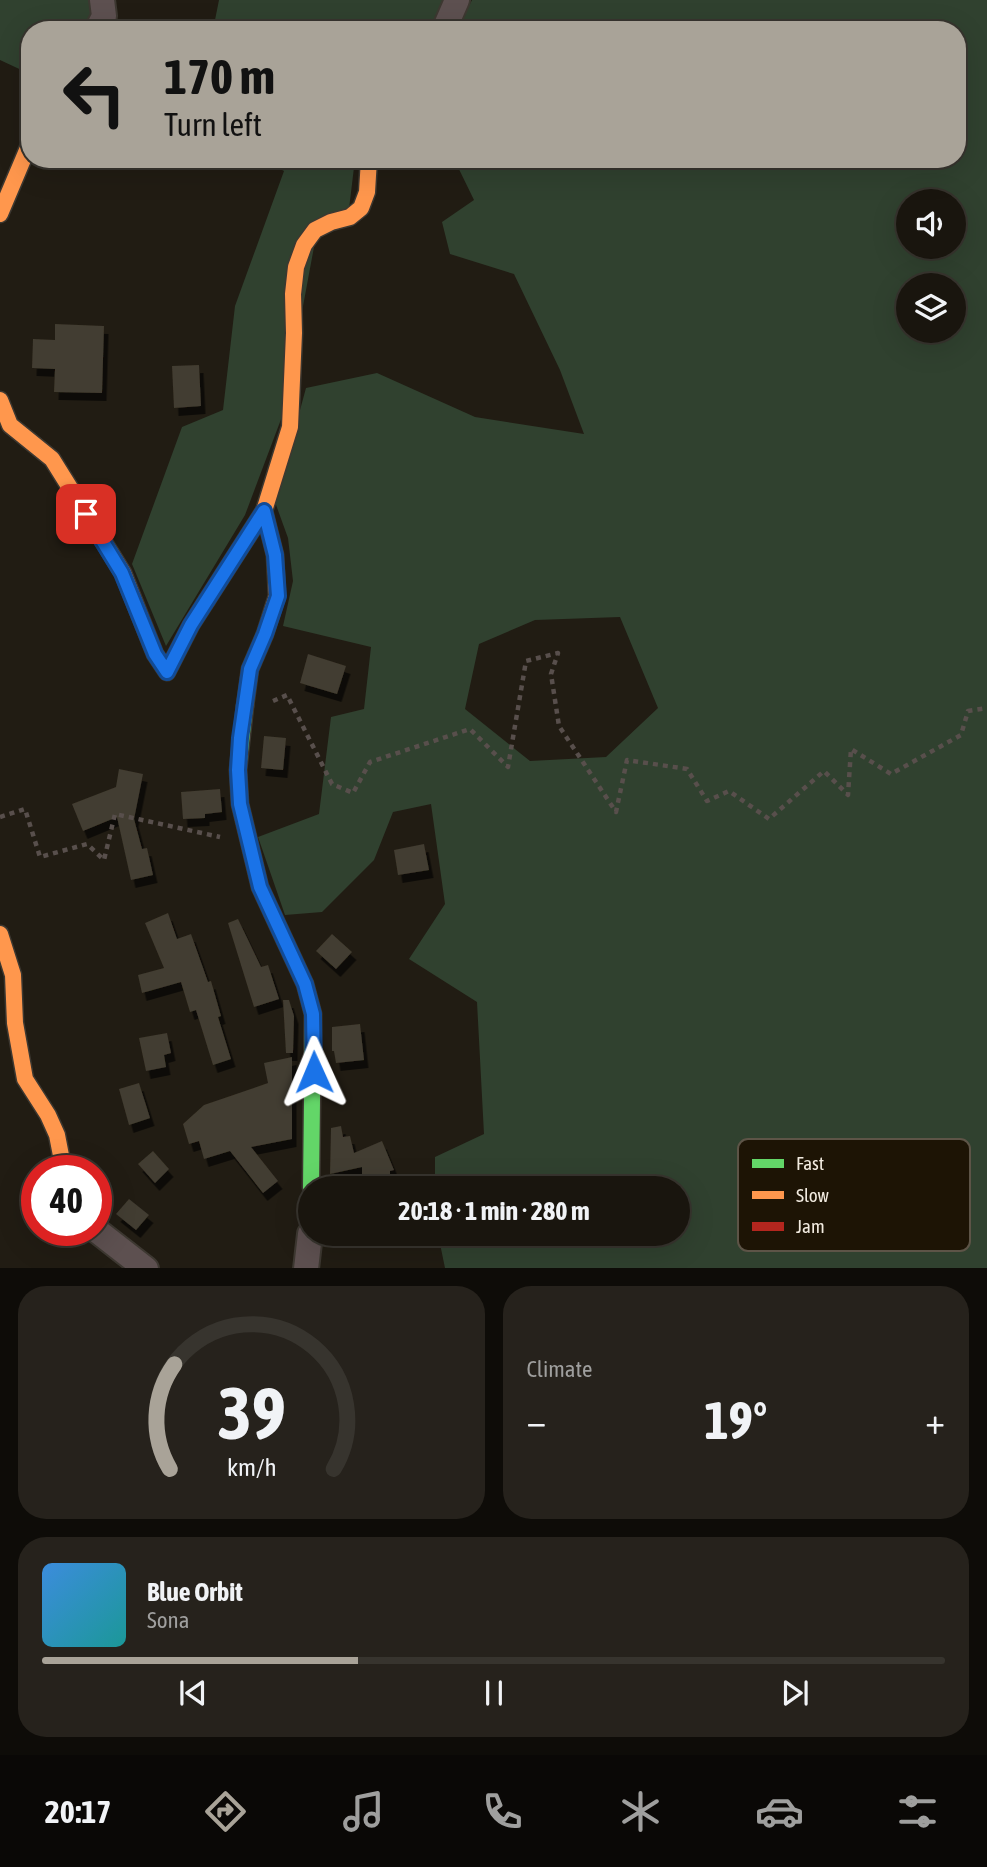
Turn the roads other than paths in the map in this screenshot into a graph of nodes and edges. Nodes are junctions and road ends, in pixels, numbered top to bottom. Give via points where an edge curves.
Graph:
1 (102, 0) edge
2 (457, 0) edge
3 (102, 21) edge
4 (448, 21) edge
5 (21, 164) edge
6 (368, 168) edge
7 (0, 214) edge
8 (0, 400) edge
9 (264, 511) junction
10 (0, 934) edge
11 (61, 1155) edge
12 (312, 1176) edge
13 (309, 1246) edge
14 (117, 1259) edge
15 (143, 1268) edge
16 (306, 1268) edge

1 - 3 street
2 - 4 street
5 - 7 street
6 - 9 street via 361,208 350,218 315,230 296,267 290,427
8 - 9 street via 9,425 52,459 122,573 167,672 191,625
9 - 12 street via 275,555 278,596 250,669 238,770 240,804 260,887 305,984 313,1014
10 - 11 street via 13,975 15,1023 25,1079 48,1115
13 - 16 street
14 - 15 street

